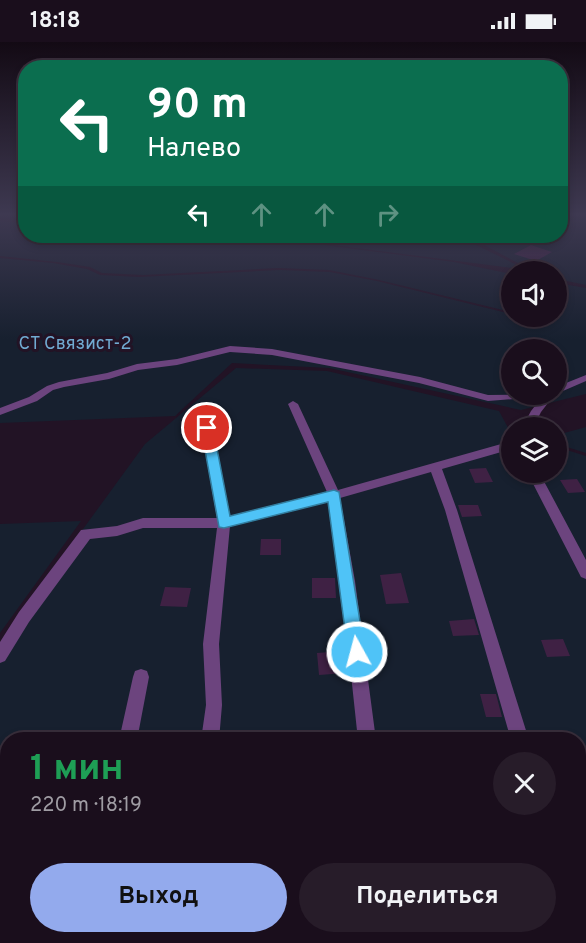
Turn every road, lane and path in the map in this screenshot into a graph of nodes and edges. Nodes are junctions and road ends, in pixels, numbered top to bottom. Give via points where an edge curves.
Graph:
1 (586, 378) edge
2 (567, 386) edge
3 (501, 397) edge
4 (293, 404) dead end
5 (0, 412) edge
6 (207, 428) dead end
7 (501, 448) edge
8 (435, 466) junction
9 (539, 483) edge
10 (334, 495) junction
11 (224, 523) junction
12 (586, 573) edge
13 (0, 656) edge
14 (141, 677) dead end
15 (130, 732) edge
16 (211, 732) edge
17 (366, 732) edge
18 (518, 732) edge

1 - 2 street
3 - 5 street via 488,398 409,377 273,352 230,349 62,384
4 - 10 street
6 - 11 street
7 - 8 street
8 - 10 street
8 - 18 street
9 - 12 street
10 - 11 street
10 - 17 street
11 - 13 street via 143,523 86,534
11 - 16 street via 211,644 214,705
14 - 15 street

